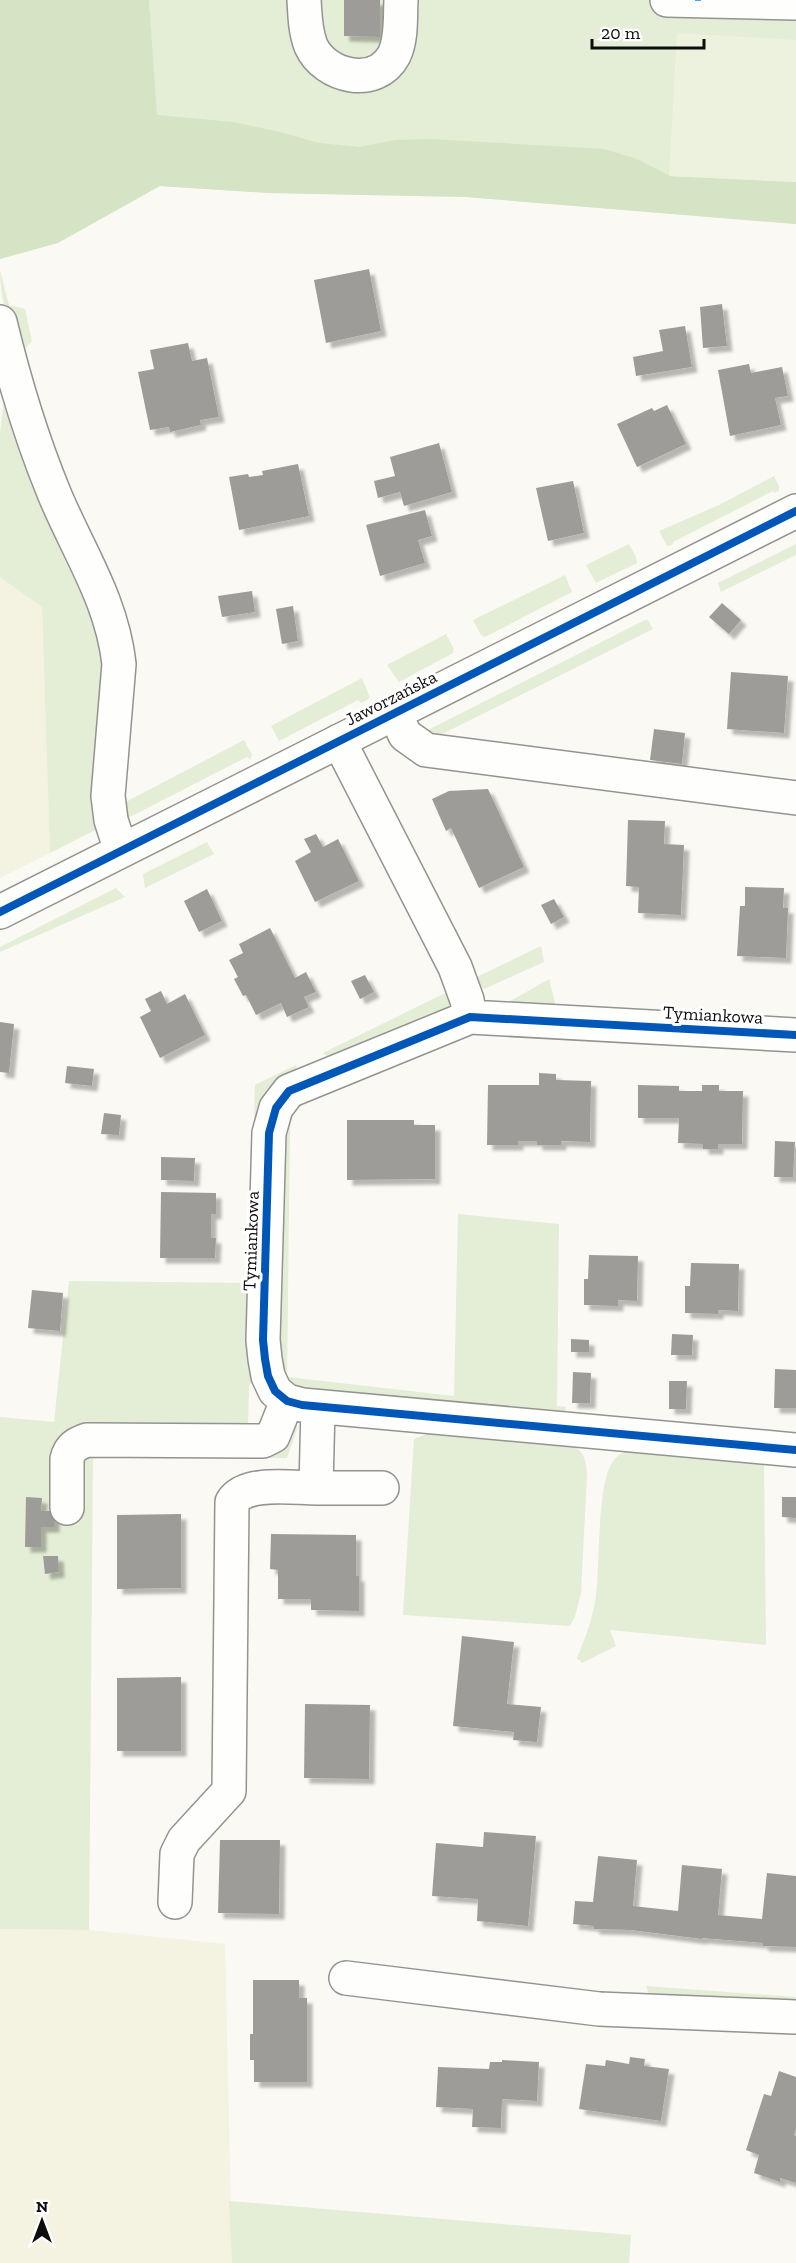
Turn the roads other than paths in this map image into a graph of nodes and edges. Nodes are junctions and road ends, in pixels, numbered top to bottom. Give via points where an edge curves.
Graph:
1 (304, 0) edge
2 (402, 0) edge
3 (667, 0) edge
4 (796, 3) edge
5 (0, 322) edge
6 (796, 511) edge
7 (395, 713) junction
8 (339, 741) junction
9 (796, 798) edge
10 (121, 851) junction
11 (0, 912) edge
12 (470, 1017) junction
13 (796, 1035) edge
14 (303, 1404) junction
15 (796, 1450) edge
16 (316, 1488) junction
17 (382, 1488) dead end
18 (67, 1508) dead end
19 (175, 1902) dead end
20 (346, 1978) dead end
21 (796, 2017) edge

1 - 2 street via 312,47 325,64 353,75 372,74 392,58
3 - 4 street
5 - 10 street via 30,432 54,495 106,602 117,642 119,664 108,796
6 - 7 street, Jaworzańska
7 - 8 street, Jaworzańska
7 - 9 street via 405,735 426,750
8 - 10 street, Jaworzańska
8 - 12 street via 455,967
10 - 11 street, Jaworzańska
12 - 13 street, Tymiankowa
12 - 14 street, Tymiankowa via 298,1086 276,1108 269,1133 264,1340 268,1376 275,1391
14 - 15 street
14 - 16 street
14 - 18 street via 273,1436 263,1441 87,1440 75,1444 67,1459
16 - 17 street
16 - 19 street via 255,1488 244,1490 232,1502 229,1791 184,1840 177,1854
20 - 21 street via 599,2009

